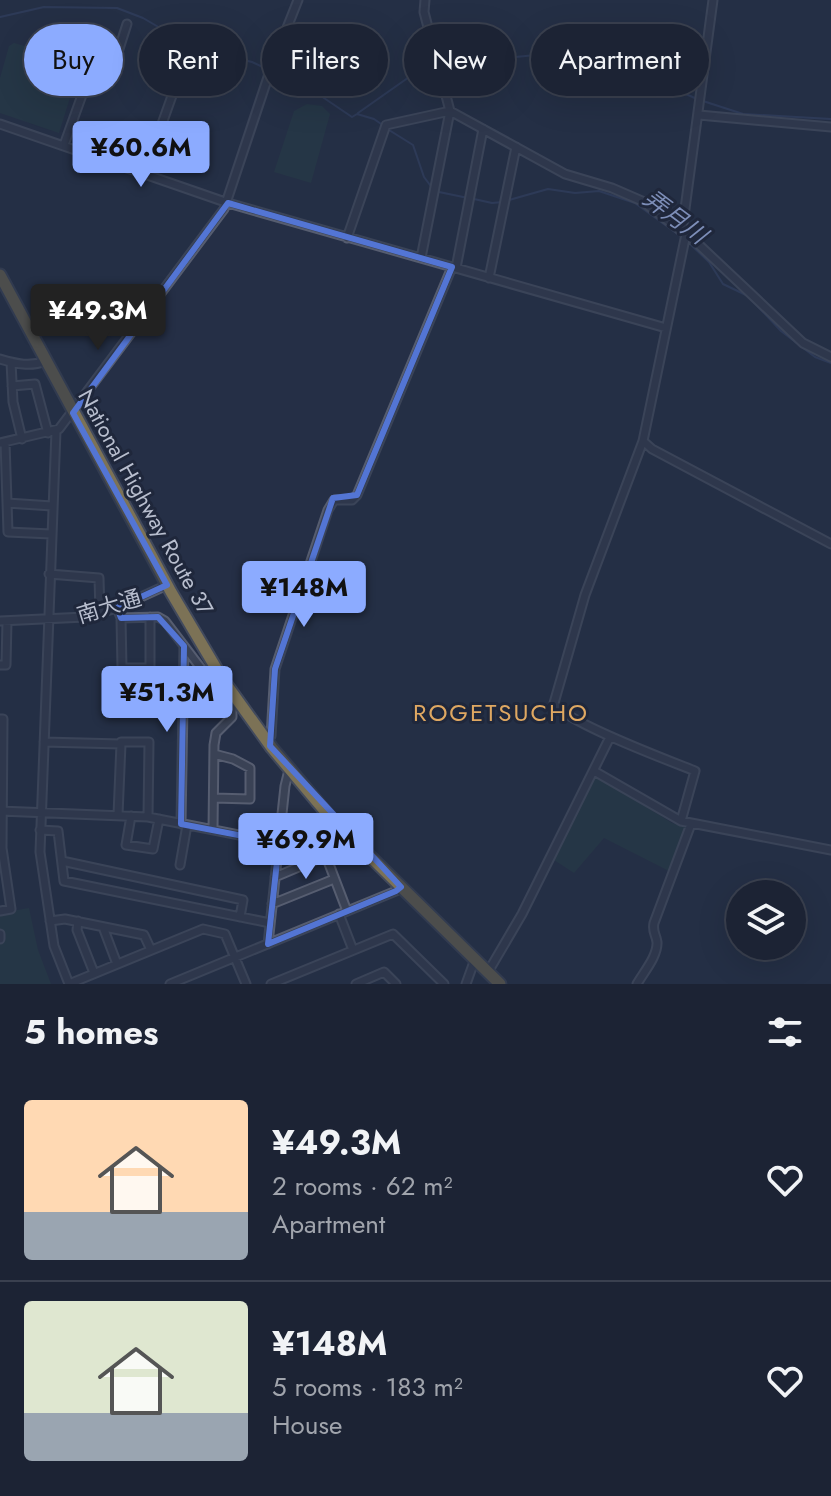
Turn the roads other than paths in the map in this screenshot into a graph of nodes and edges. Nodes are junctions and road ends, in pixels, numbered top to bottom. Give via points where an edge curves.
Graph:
1 (298, 0) edge
2 (425, 0) edge
3 (713, 0) edge
4 (127, 24) dead end
5 (172, 96) edge
6 (450, 111) junction
7 (699, 115) junction
8 (0, 124) edge
9 (831, 127) edge
10 (483, 129) junction
11 (64, 145) junction
12 (516, 147) junction
13 (144, 174) junction
14 (228, 203) junction
15 (684, 233) junction
16 (347, 238) junction
17 (421, 258) junction
18 (454, 268) junction
19 (0, 275) edge
20 (489, 278) junction
21 (666, 328) junction
22 (831, 357) edge
23 (0, 359) edge
24 (46, 361) junction
25 (11, 362) junction
26 (12, 386) junction
27 (73, 413) junction
28 (52, 432) junction
29 (22, 439) junction
30 (643, 441) junction
31 (3, 443) edge
32 (7, 503) junction
33 (52, 506) junction
34 (51, 534) junction
35 (831, 544) edge
36 (49, 574) junction
37 (167, 585) junction
38 (117, 608) junction
39 (100, 613) junction
40 (150, 617) junction
41 (121, 618) junction
42 (47, 620) junction
43 (3, 621) edge
44 (184, 646) junction
45 (0, 665) edge
46 (0, 719) edge
47 (610, 737) junction
48 (44, 742) junction
49 (267, 742) junction
50 (121, 744) junction
51 (2, 753) edge
52 (214, 754) junction
53 (289, 770) junction
54 (594, 771) junction
55 (1, 780) edge
56 (214, 798) junction
57 (1, 811) edge
58 (41, 811) junction
59 (118, 815) junction
60 (131, 816) junction
61 (148, 817) junction
62 (159, 819) junction
63 (681, 821) junction
64 (184, 824) junction
65 (691, 824) junction
66 (40, 830) junction
67 (213, 830) junction
68 (279, 840) junction
69 (1, 848) edge
70 (831, 850) edge
71 (325, 856) junction
72 (62, 861) junction
73 (180, 865) dead end
74 (117, 874) junction
75 (3, 876) edge
76 (275, 877) junction
77 (334, 879) junction
78 (167, 884) junction
79 (401, 887) junction
80 (114, 891) junction
81 (163, 901) junction
82 (272, 904) junction
83 (0, 911) edge
84 (343, 913) junction
85 (240, 917) junction
86 (50, 921) junction
87 (78, 921) junction
88 (270, 923) junction
89 (103, 927) junction
90 (268, 944) junction
91 (151, 950) junction
92 (353, 950) junction
93 (235, 957) junction
94 (475, 959) junction
95 (117, 964) junction
96 (488, 972) junction
97 (94, 973) junction
98 (433, 973) junction
99 (284, 982) edge
100 (170, 984) edge
101 (246, 984) edge
102 (271, 984) edge
103 (356, 984) edge
104 (396, 984) edge
105 (428, 984) edge
106 (444, 984) edge
107 (466, 984) edge
108 (500, 984) edge
109 (637, 984) edge

1 - 14 street
2 - 6 street
3 - 7 street
4 - 11 street via 118,52 95,59
5 - 13 street
6 - 10 street
6 - 16 street via 391,123 382,130
6 - 17 street
7 - 9 street
7 - 15 street
8 - 11 street
10 - 12 street
10 - 18 street
11 - 13 street
12 - 15 street via 565,174 630,194
12 - 20 street
13 - 14 street
14 - 16 street
14 - 27 street
15 - 21 street
15 - 22 street via 803,343
16 - 17 street
17 - 18 street
18 - 20 street
18 - 49 street via 357,495 334,500 328,510 275,669
19 - 24 highway, National Highway Route 37
20 - 21 street
21 - 30 street
23 - 25 street
24 - 25 street
24 - 27 highway, National Highway Route 37
25 - 26 street
26 - 28 street via 35,384
26 - 29 street
27 - 28 street
27 - 37 highway, National Highway Route 37
28 - 29 street
28 - 33 street
29 - 31 street
30 - 35 street
30 - 47 street via 585,595 554,697 554,707
31 - 32 street
32 - 33 street
32 - 34 street via 8,532
33 - 34 street
34 - 36 street
36 - 39 street via 99,578
36 - 42 street
37 - 38 street, 南大通
37 - 49 highway, National Highway Route 37
38 - 39 street, 南大通
38 - 41 street
39 - 42 street, 南大通
40 - 41 street
40 - 41 street via 150,668 122,668
40 - 44 street via 165,621
42 - 43 street, 南大通
42 - 48 street
43 - 45 street via 6,665
44 - 52 street via 232,709 232,717 216,733
44 - 64 street
46 - 51 street
47 - 54 street
47 - 63 street via 695,771
48 - 50 street
48 - 58 street
49 - 53 highway, National Highway Route 37
50 - 59 street
50 - 61 street via 149,742
51 - 55 street
52 - 56 street
52 - 56 street via 250,768 250,799
53 - 68 street
53 - 79 highway, National Highway Route 37
54 - 63 street
54 - 96 street
55 - 57 street
56 - 67 street
57 - 58 street
57 - 69 street
58 - 59 street
58 - 66 street
59 - 60 street
60 - 61 street
60 - 62 street via 126,845 153,849
61 - 62 street
62 - 64 street
63 - 65 street
64 - 67 street
64 - 73 street
65 - 70 street
65 - 109 street via 654,923 655,953
66 - 72 street via 58,831
66 - 86 street
67 - 68 street
68 - 71 street via 321,843
68 - 76 street
69 - 75 street
71 - 76 street
71 - 77 street
72 - 74 street
72 - 80 street via 64,881
74 - 78 street
74 - 80 street
75 - 83 street via 11,909
76 - 82 street
77 - 82 street
77 - 84 street
78 - 81 street
78 - 85 street via 243,900
79 - 84 street
79 - 94 highway, National Highway Route 37
80 - 81 street
81 - 85 street
82 - 88 street
84 - 90 street
84 - 92 street
85 - 88 street
86 - 87 street
86 - 97 street via 69,984
87 - 89 street
87 - 97 street
88 - 90 street
89 - 91 street via 144,935
89 - 95 street
90 - 93 street
91 - 93 street via 203,929 225,934
91 - 95 street
92 - 98 street via 393,934
92 - 99 street
93 - 100 street
93 - 101 street
94 - 96 highway, National Highway Route 37
94 - 107 street
95 - 97 street
96 - 108 highway, National Highway Route 37
98 - 105 street
98 - 106 street
99 - 102 street
103 - 104 street via 384,972

